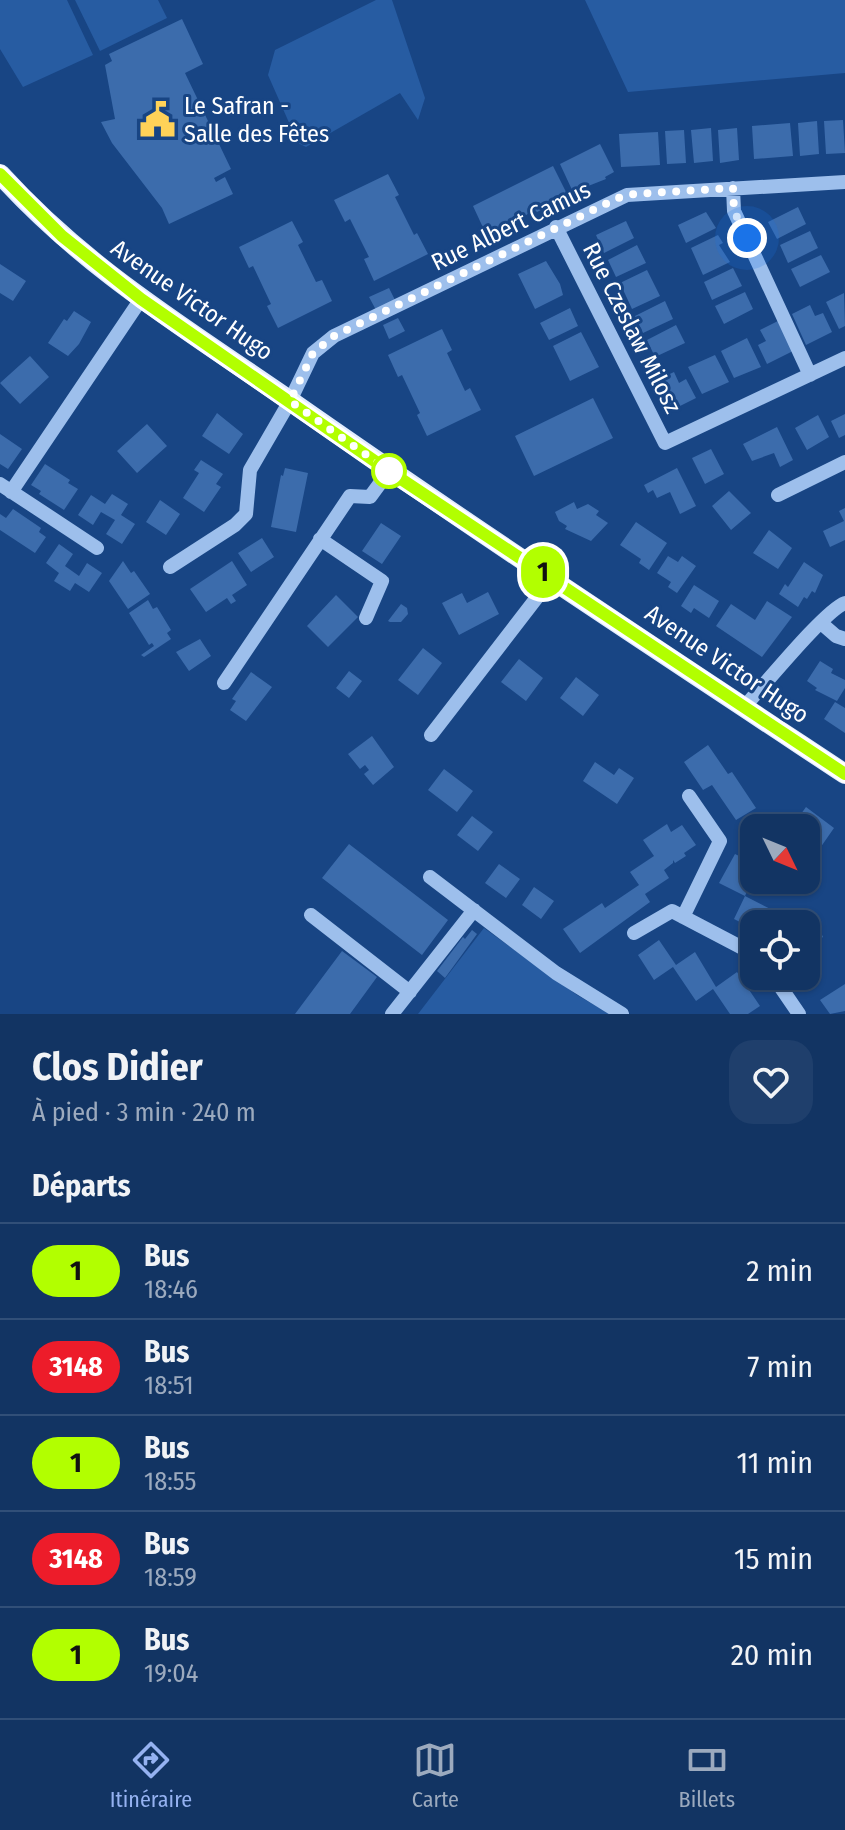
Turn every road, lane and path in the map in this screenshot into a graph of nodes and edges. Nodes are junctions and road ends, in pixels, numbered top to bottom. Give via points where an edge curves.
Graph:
1 (0, 174) edge
2 (845, 182) edge
3 (733, 188) junction
4 (556, 227) junction
5 (141, 299) junction
6 (845, 358) edge
7 (810, 375) junction
8 (290, 401) junction
9 (845, 462) edge
10 (389, 471) junction
11 (6, 488) edge
12 (778, 495) dead end
13 (320, 539) junction
14 (97, 548) dead end
15 (170, 567) dead end
16 (552, 578) junction
17 (845, 603) edge
18 (366, 618) dead end
19 (821, 623) junction
20 (845, 639) edge
21 (224, 683) dead end
22 (744, 707) junction
23 (431, 735) dead end
24 (845, 774) edge
25 (689, 796) dead end
26 (430, 877) dead end
27 (474, 910) junction
28 (311, 915) dead end
29 (683, 917) junction
30 (634, 933) dead end
31 (740, 947) edge
32 (783, 990) edge
33 (410, 992) junction
34 (392, 1014) edge
35 (622, 1014) edge
36 (799, 1014) edge

1 - 5 main road, Avenue Victor Hugo via 62,236
2 - 3 street, Rue Albert Camus
3 - 4 street, Rue Albert Camus via 627,195
3 - 7 street via 734,211
4 - 7 street, Rue Czeslaw Milosz via 665,443
4 - 8 street, Rue Albert Camus via 334,336 313,353
5 - 8 main road, Avenue Victor Hugo
5 - 11 street
6 - 7 street, Rue Czeslaw Milosz
8 - 10 main road, Avenue Victor Hugo
8 - 15 street, Rue Albert Camus via 250,470 246,514
9 - 12 street
10 - 13 street via 370,497 350,496
10 - 16 main road, Avenue Victor Hugo
11 - 14 street
13 - 18 street via 382,581
13 - 21 street
16 - 22 main road, Avenue Victor Hugo
16 - 23 street
17 - 19 street
19 - 20 street
19 - 22 street
22 - 24 main road, Avenue Victor Hugo
25 - 29 street via 720,841
26 - 27 street
27 - 33 street
27 - 35 street via 556,973
28 - 33 street
29 - 30 street via 672,911
29 - 31 street
32 - 36 street
33 - 34 street

